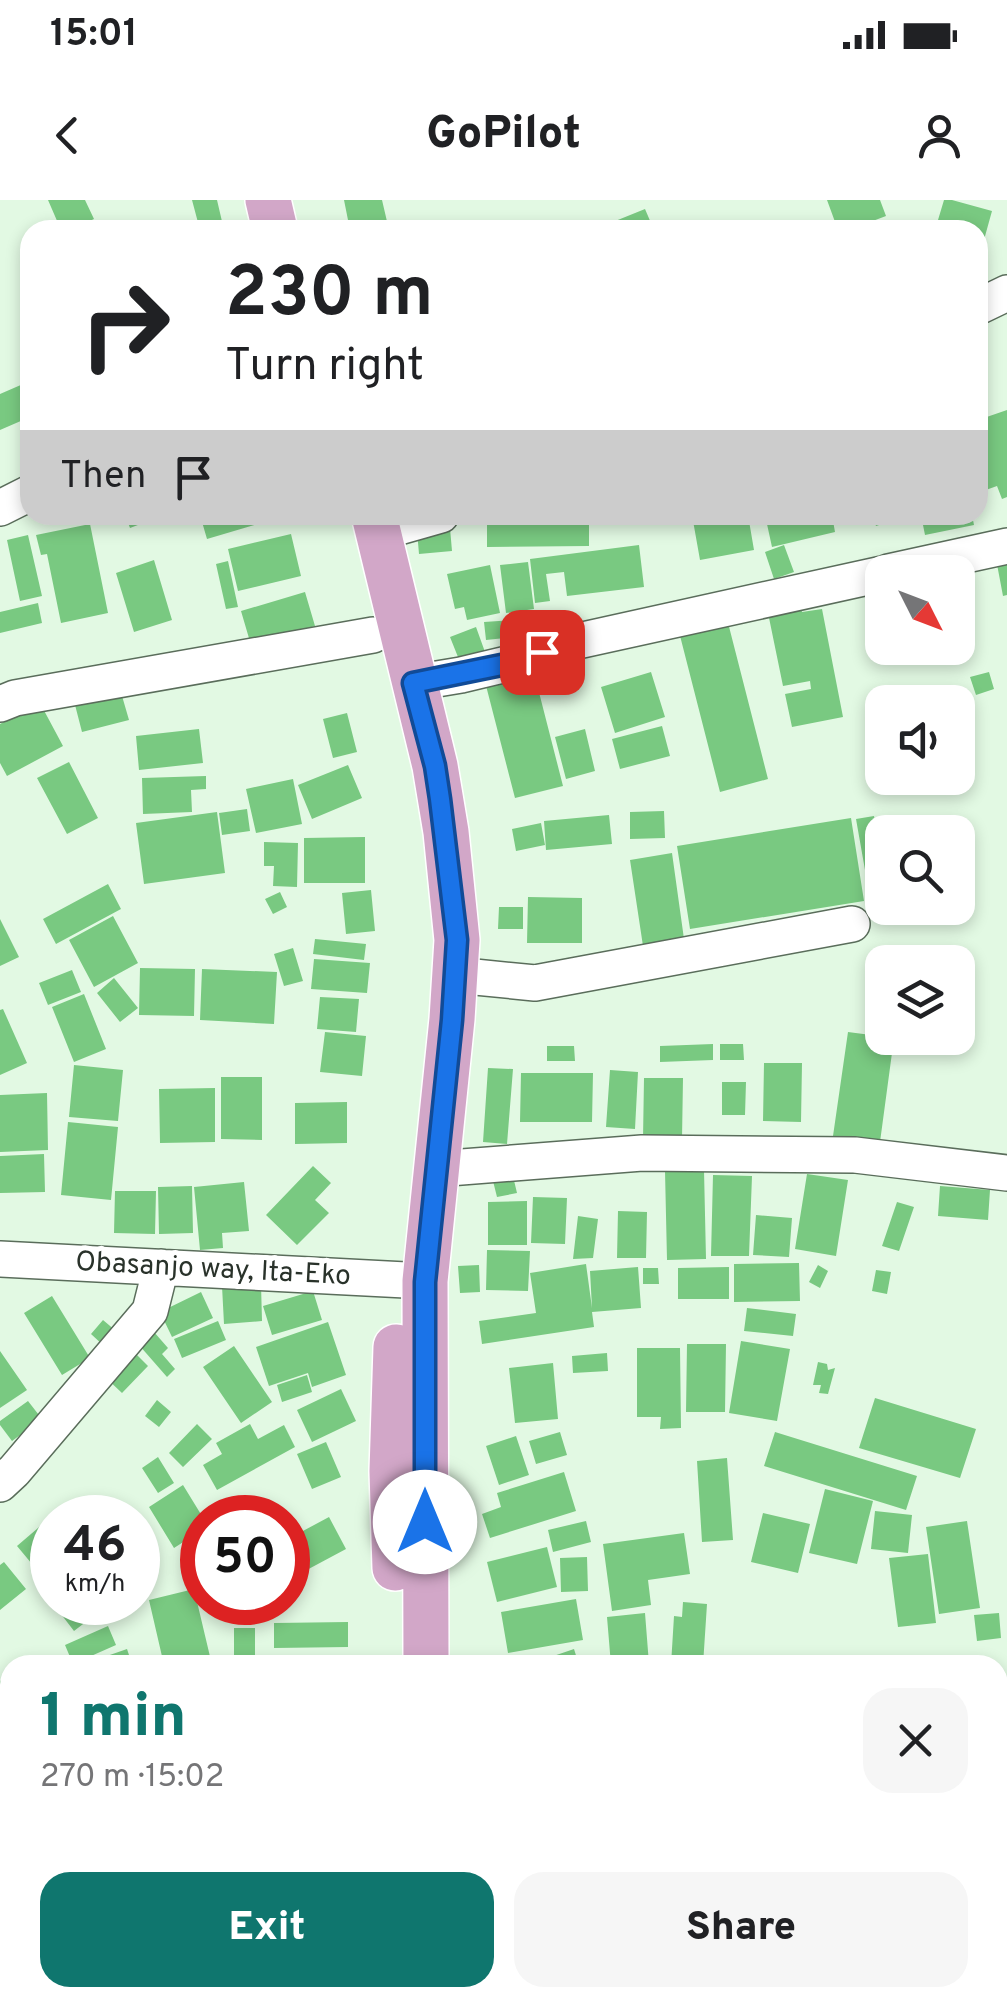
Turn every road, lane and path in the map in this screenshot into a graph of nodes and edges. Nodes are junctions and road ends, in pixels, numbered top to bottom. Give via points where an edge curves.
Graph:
1 (365, 525) edge
2 (366, 525) edge
3 (1007, 546) edge
4 (966, 555) edge
5 (865, 577) edge
6 (374, 635) junction
7 (413, 683) junction
8 (0, 704) edge
9 (852, 924) dead end
10 (454, 975) junction
11 (436, 1169) junction
12 (1007, 1173) edge
13 (0, 1259) edge
14 (161, 1267) junction
15 (413, 1282) junction
16 (0, 1484) edge
17 (397, 1655) edge
18 (426, 1655) edge

1 - 6 main road
2 - 7 main road
3 - 4 street
5 - 7 street
6 - 8 street
6 - 15 main road via 416,825 426,935 402,1216
7 - 10 main road via 446,832
9 - 10 street via 535,984
10 - 11 main road
11 - 12 street via 642,1153 856,1154
11 - 15 main road
13 - 14 street, Obasanjo way, Ita-Eko
14 - 15 street, Obasanjo way, Ita-Eko
14 - 16 street via 150,1311
15 - 17 main road via 392,1471
15 - 18 main road

